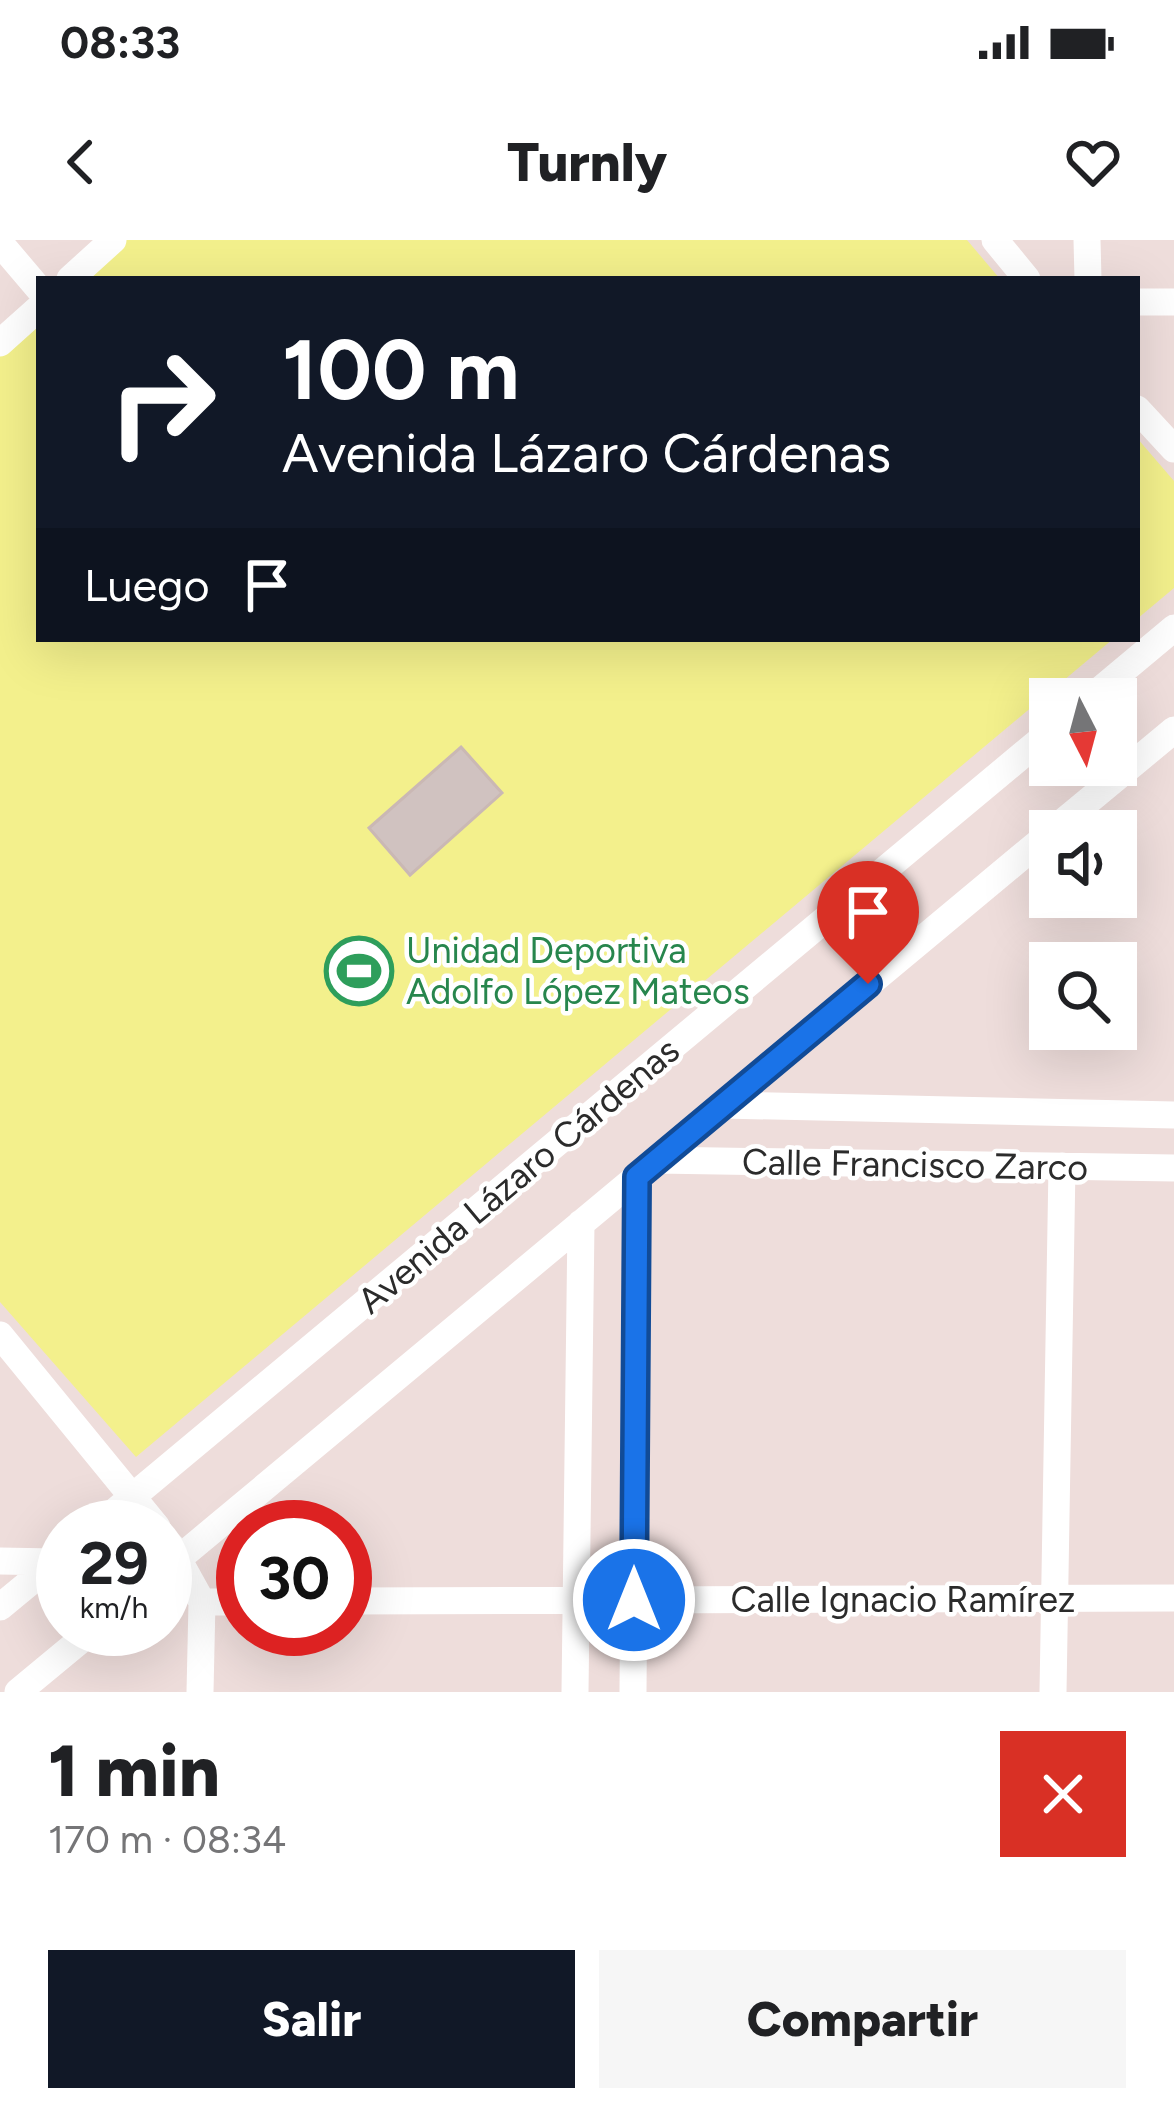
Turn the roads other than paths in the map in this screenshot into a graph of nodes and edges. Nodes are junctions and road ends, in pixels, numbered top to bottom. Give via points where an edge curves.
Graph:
1 (113, 240) edge
2 (995, 240) edge
3 (1087, 240) edge
4 (11, 252) edge
5 (73, 276) edge
6 (1025, 276) edge
7 (1088, 276) edge
8 (36, 285) edge
9 (1140, 302) edge
10 (1174, 302) edge
11 (36, 311) edge
12 (0, 343) edge
13 (1140, 412) edge
14 (1174, 449) edge
15 (1174, 628) edge
16 (1114, 678) edge
17 (1174, 730) edge
18 (1029, 749) edge
19 (1078, 810) edge
20 (1029, 850) edge
21 (723, 1106) junction
22 (1174, 1114) edge
23 (1063, 1166) junction
24 (1174, 1168) edge
25 (647, 1169) junction
26 (581, 1223) junction
27 (0, 1335) edge
28 (134, 1495) junction
29 (128, 1500) edge
30 (138, 1500) edge
31 (192, 1537) edge
32 (36, 1559) edge
33 (0, 1561) edge
34 (36, 1577) edge
35 (192, 1587) edge
36 (1055, 1598) junction
37 (1174, 1598) edge
38 (576, 1600) junction
39 (634, 1600) junction
40 (372, 1601) edge
41 (202, 1602) junction
42 (216, 1602) edge
43 (0, 1607) edge
44 (61, 1656) edge
45 (18, 1692) edge
46 (200, 1692) edge
47 (575, 1692) edge
48 (633, 1692) edge
49 (1053, 1692) edge

1 - 5 street
2 - 6 street
3 - 7 street
4 - 8 street
9 - 10 street
11 - 12 street
13 - 14 street
15 - 16 street
17 - 19 street
18 - 28 street, Avenida Lázaro Cárdenas
20 - 21 street
21 - 22 street, Calle Francisco Zarco
21 - 25 street
23 - 24 street, Calle Francisco Zarco
23 - 25 street, Calle Francisco Zarco
23 - 36 street
25 - 26 street
25 - 39 street
26 - 31 street
26 - 38 street
27 - 28 street
28 - 29 street, Avenida Lázaro Cárdenas
28 - 30 street
32 - 33 street
34 - 43 street
35 - 41 street
36 - 37 street, Calle Ignacio Ramírez
36 - 39 street, Calle Ignacio Ramírez
36 - 49 street
38 - 39 street, Calle Ignacio Ramírez
38 - 40 street, Calle Ignacio Ramírez
38 - 47 street
39 - 48 street
41 - 42 street
41 - 46 street
44 - 45 street

